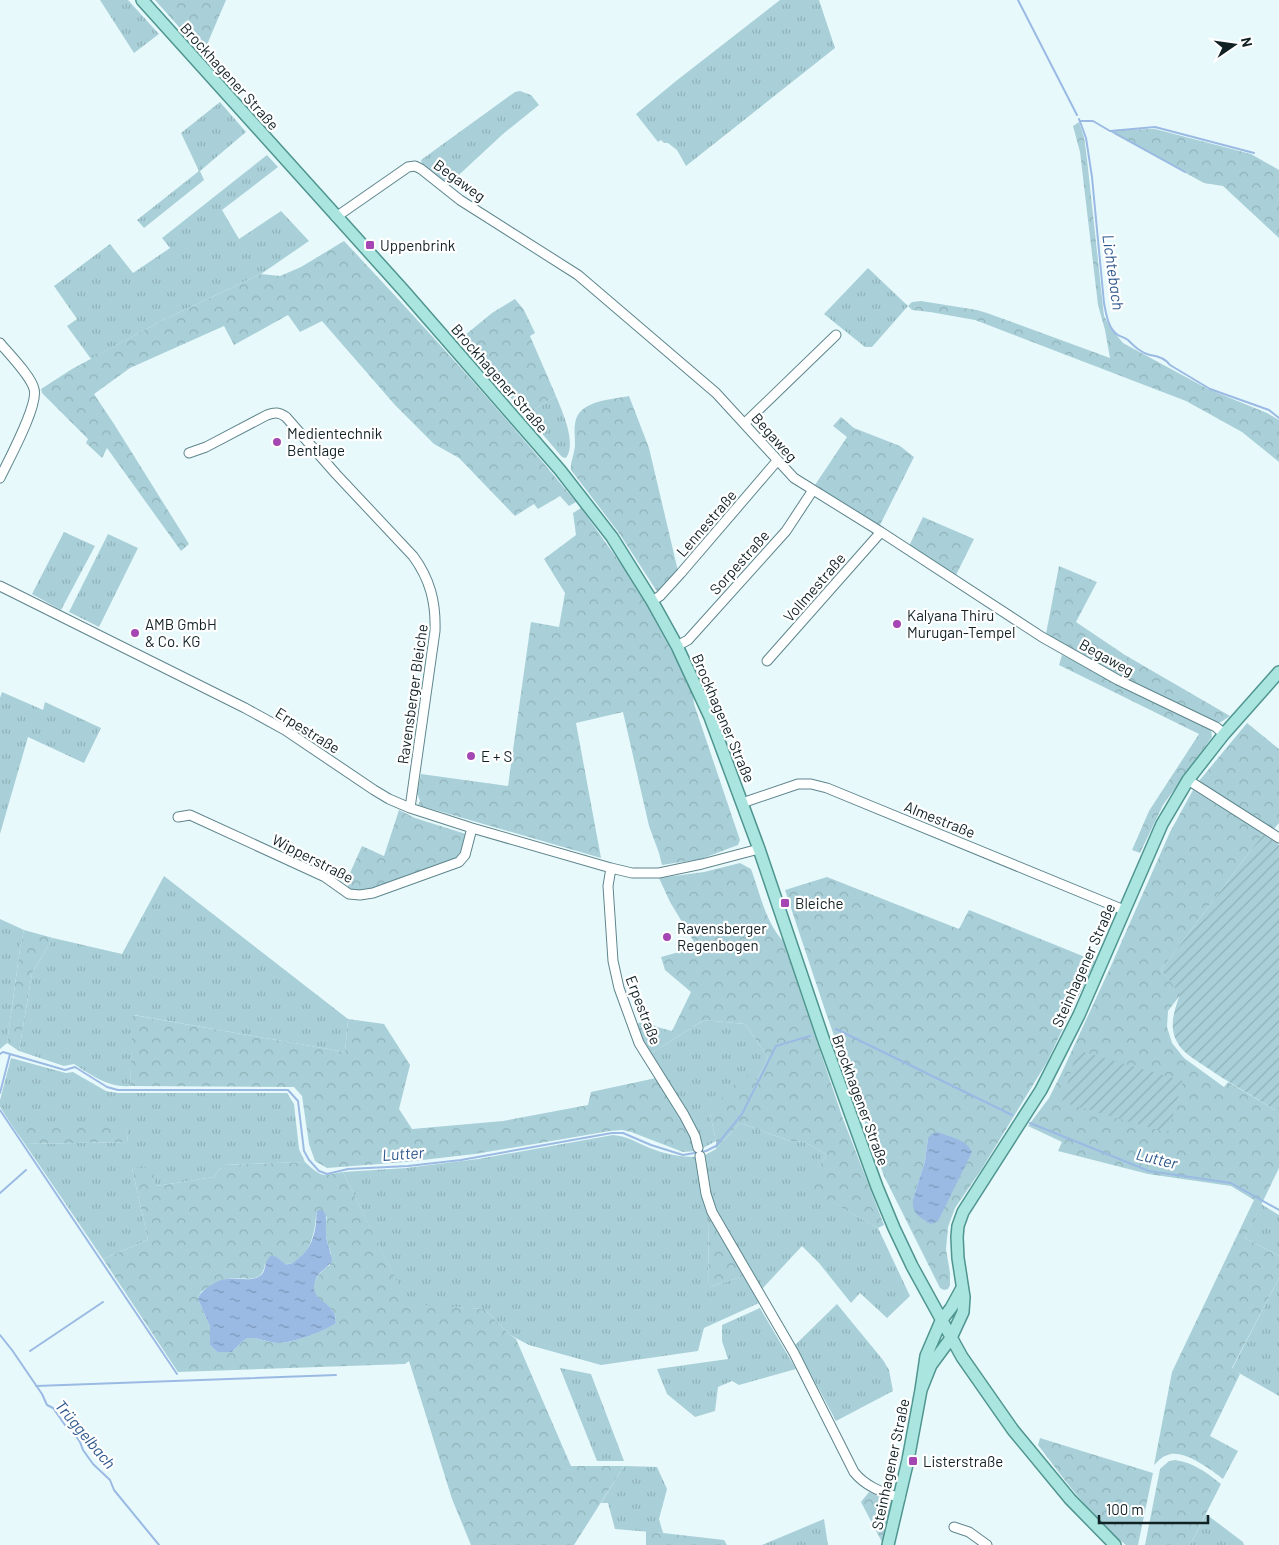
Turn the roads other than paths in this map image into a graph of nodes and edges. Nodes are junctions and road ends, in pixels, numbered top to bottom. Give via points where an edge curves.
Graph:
1 (142, 0) edge
2 (336, 216) junction
3 (836, 335) dead end
4 (0, 343) edge
5 (745, 424) junction
6 (189, 452) dead end
7 (778, 461) junction
8 (0, 478) edge
9 (813, 490) junction
10 (881, 532) junction
11 (0, 586) edge
12 (652, 601) junction
13 (677, 646) junction
14 (767, 662) dead end
15 (1279, 672) edge
16 (1224, 734) junction
17 (1188, 780) junction
18 (742, 803) junction
19 (410, 808) junction
20 (178, 817) dead end
21 (472, 828) junction
22 (1279, 838) edge
23 (759, 849) junction
24 (611, 868) junction
25 (1124, 910) junction
26 (962, 1288) junction
27 (941, 1321) junction
28 (952, 1338) junction
29 (921, 1390) junction
30 (900, 1498) junction
31 (954, 1527) dead end
32 (888, 1545) edge
33 (987, 1545) edge
34 (1115, 1545) edge

1 - 2 main road, Brockhagener Straße
2 - 5 street, Begaweg via 408,167 421,169 460,200 578,275 716,393
2 - 12 main road, Brockhagener Straße via 560,470 612,538
3 - 5 street
4 - 8 street via 32,382 35,394
5 - 7 street, Begaweg
6 - 19 street, Ravensberger Bleiche via 206,447 267,415 281,413 421,566 432,590 436,618
7 - 9 street, Begaweg via 794,478
7 - 12 street, Lennestraße via 676,579
9 - 10 street, Begaweg
9 - 13 street, Sorpestraße via 786,531 688,640
10 - 14 street, Vollmestraße
10 - 16 street, Begaweg via 1042,637
11 - 19 street, Erpestraße via 245,708 285,730 374,790
12 - 13 main road, Brockhagener Straße
13 - 18 main road, Brockhagener Straße via 710,717
15 - 16 main road, Steinhagener Straße
16 - 17 main road, Steinhagener Straße
17 - 22 street
17 - 25 main road, Steinhagener Straße via 1162,824
18 - 23 main road, Brockhagener Straße
18 - 25 street, Almestraße via 798,784 827,788
19 - 21 street, Erpestraße
20 - 21 street, Wipperstraße via 190,815 325,877 349,894 360,895 459,862 465,855
21 - 24 street, Erpestraße
23 - 24 street, Erpestraße via 659,873 632,873
23 - 27 main road, Brockhagener Straße via 877,1187
24 - 30 street, Erpestraße via 608,886 613,961 619,988 639,1043 695,1136 712,1212 794,1353 854,1472 869,1486
25 - 26 main road, Steinhagener Straße via 1079,1015 1041,1090 963,1212 957,1238
26 - 27 main road, Steinhagener Straße
26 - 28 main road, Steinhagener Straße via 963,1312
27 - 28 main road, Brockhagener Straße
27 - 29 main road, Steinhagener Straße via 926,1356
28 - 29 main road, Steinhagener Straße via 931,1365
28 - 34 main road, Brockhagener Straße via 1013,1430 1070,1499
29 - 30 main road, Steinhagener Straße
30 - 32 main road, Steinhagener Straße
31 - 33 street via 969,1532

